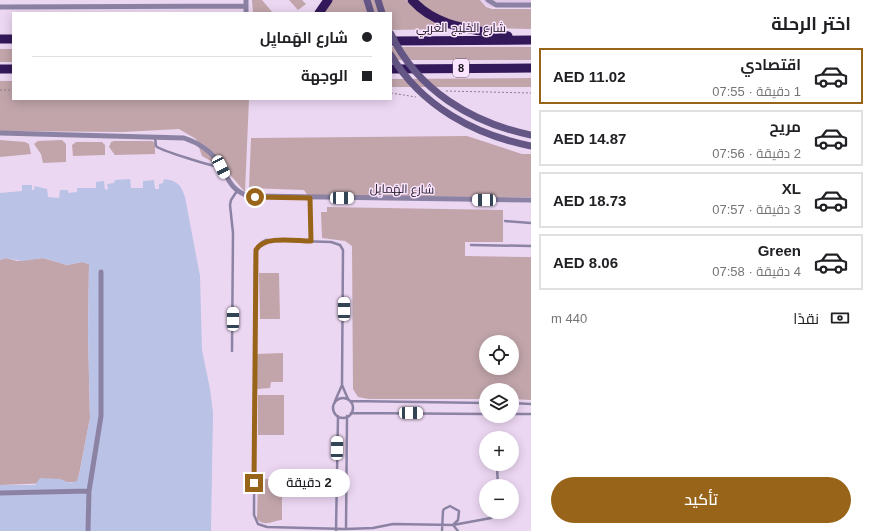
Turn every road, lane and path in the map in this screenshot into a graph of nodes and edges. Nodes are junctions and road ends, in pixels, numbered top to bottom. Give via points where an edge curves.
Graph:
1 (246, 0) edge
2 (328, 0) edge
3 (367, 0) edge
4 (378, 0) edge
5 (412, 0) edge
6 (488, 0) edge
7 (531, 1) edge
8 (531, 5) edge
9 (246, 6) junction
10 (0, 7) edge
11 (246, 12) edge
12 (320, 12) edge
13 (371, 12) edge
14 (382, 12) edge
15 (392, 36) edge
16 (0, 39) edge
17 (12, 39) edge
18 (529, 40) edge
19 (392, 41) edge
20 (392, 56) edge
21 (531, 68) edge
22 (0, 69) edge
23 (12, 69) edge
24 (392, 69) edge
25 (0, 90) edge
26 (12, 90) edge
27 (440, 92) dead end
28 (392, 93) edge
29 (531, 93) edge
30 (420, 97) dead end
31 (0, 133) edge
32 (531, 135) edge
33 (155, 136) junction
34 (531, 146) edge
35 (221, 167) junction
36 (237, 191) junction
37 (310, 198) junction
38 (531, 200) edge
39 (505, 221) dead end
40 (531, 223) edge
41 (311, 241) junction
42 (470, 245) dead end
43 (531, 246) edge
44 (101, 272) dead end
45 (232, 351) dead end
46 (342, 385) junction
47 (349, 400) junction
48 (336, 401) junction
49 (479, 403) edge
50 (519, 404) edge
51 (531, 404) edge
52 (351, 413) junction
53 (479, 414) edge
54 (519, 414) edge
55 (531, 414) edge
56 (338, 416) junction
57 (347, 416) junction
58 (89, 491) junction
59 (0, 493) edge
60 (486, 519) edge
61 (442, 525) junction
62 (453, 525) junction
63 (376, 528) junction
64 (346, 529) junction
65 (307, 530) edge
66 (336, 530) edge
67 (88, 531) edge
68 (378, 531) edge
69 (442, 531) edge
70 (458, 531) edge

1 - 9 street
2 - 12 highway
3 - 13 main road
4 - 14 main road
5 - 18 highway via 430,16 443,23
6 - 8 street via 496,5
7 - 8 lane
9 - 10 street
9 - 11 street
15 - 32 main road, bridge via 412,66 450,102 486,122
16 - 17 highway
18 - 19 highway, شارع الخَلِيج العَربِي
20 - 34 main road, bridge via 416,87 460,122 488,135
21 - 24 highway, 8
22 - 23 highway
25 - 26 path
27 - 29 path via 447,90
28 - 30 path
31 - 33 street
33 - 35 street via 192,140 211,153
33 - 35 lane via 159,149 210,166
35 - 36 street via 228,182
36 - 37 street, شارع الهَمايِل via 255,197
36 - 45 lane via 230,200 233,233
37 - 38 street, شارع الهَمايِل
37 - 41 lane
39 - 40 lane
41 - 46 lane via 337,243 344,253
41 - 65 lane via 262,242 256,250 255,270 255,518 258,524 264,526
42 - 43 lane
44 - 58 street via 101,416
46 - 47 lane
46 - 48 lane
47 - 48 lane via 341,398
47 - 49 lane
47 - 52 lane via 352,406
48 - 56 lane via 333,408
50 - 51 lane
52 - 53 lane
52 - 57 lane
54 - 55 lane
56 - 57 lane
56 - 66 lane
57 - 64 lane
58 - 59 street
58 - 67 street
60 - 62 lane
61 - 62 lane
61 - 62 lane via 444,509 450,506 456,508 460,514
61 - 63 lane via 393,524
61 - 69 lane
62 - 70 lane
63 - 64 lane
63 - 68 lane
64 - 66 lane
65 - 66 lane

